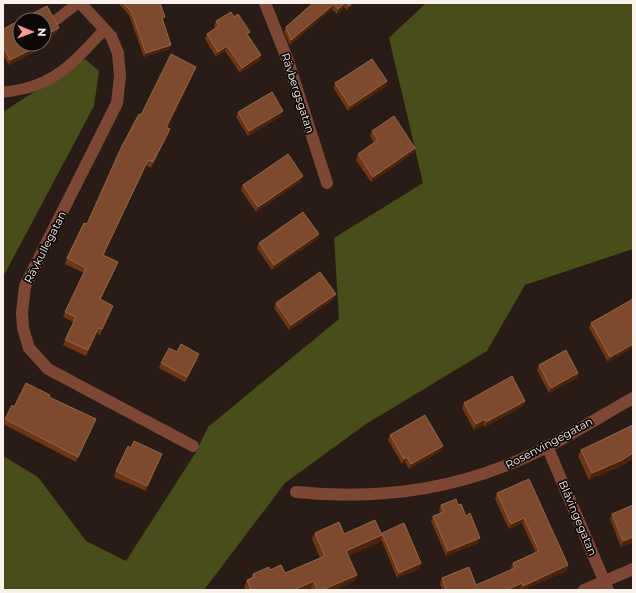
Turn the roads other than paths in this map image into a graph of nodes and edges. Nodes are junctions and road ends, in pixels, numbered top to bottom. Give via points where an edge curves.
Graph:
1 (79, 3) edge
2 (265, 3) edge
3 (56, 20) edge
4 (104, 30) junction
5 (3, 92) edge
6 (327, 183) dead end
7 (633, 398) edge
8 (193, 446) dead end
9 (547, 446) junction
10 (296, 492) dead end
11 (633, 569) edge
12 (606, 586) edge
13 (584, 590) edge

1 - 3 lane
1 - 4 street, Rävkullegatan
2 - 6 street, Rävbergsgatan via 288,61
4 - 5 lane via 72,64 44,83 24,90
4 - 8 street, Rävkullegatan via 111,36 118,53 120,76 117,103 25,286 23,328 30,348 48,369
7 - 9 street, Rosenvingegatan
9 - 10 street, Rosenvingegatan via 502,467 442,486 404,492 337,496
9 - 12 street, Blåvingegatan
11 - 12 street
12 - 13 street

